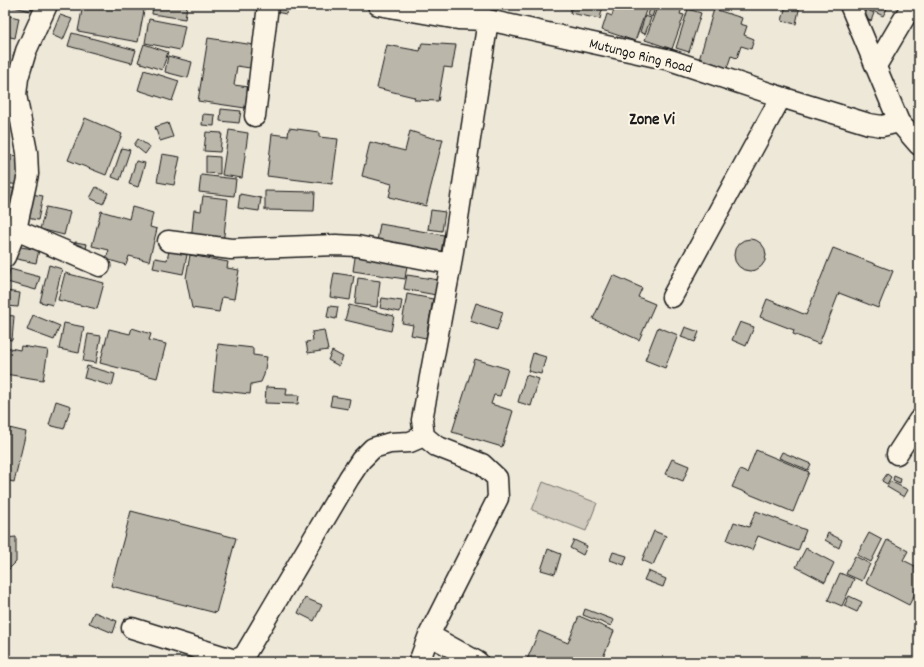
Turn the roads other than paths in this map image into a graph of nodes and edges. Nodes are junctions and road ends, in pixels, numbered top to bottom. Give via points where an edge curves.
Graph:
1 (47, 5) edge
2 (268, 5) edge
3 (378, 5) edge
4 (850, 5) edge
5 (912, 5) edge
6 (458, 12) edge
7 (488, 20) junction
8 (876, 66) junction
9 (11, 80) edge
10 (781, 97) junction
11 (255, 116) dead end
12 (899, 122) junction
13 (919, 145) edge
14 (16, 230) junction
15 (168, 241) dead end
16 (5, 257) edge
17 (451, 264) junction
18 (100, 266) dead end
19 (672, 297) dead end
20 (919, 420) edge
21 (424, 436) junction
22 (897, 454) dead end
23 (132, 628) dead end
24 (429, 636) junction
25 (419, 662) edge
26 (478, 662) edge

1 - 9 street
2 - 11 street
3 - 6 street, Mutungo Ring Road
4 - 8 street
5 - 8 street
6 - 7 street, Mutungo Ring Road
7 - 10 street, Mutungo Ring Road via 670,60
7 - 17 street
8 - 12 street
9 - 14 street via 28,152 28,174
10 - 12 street, Mutungo Ring Road via 869,124 882,126
10 - 19 street
12 - 13 street
14 - 16 street
14 - 18 street
15 - 17 street via 231,249 357,246
17 - 21 street via 422,420
20 - 22 street
21 - 23 street via 410,442 390,442 373,448 361,460 244,656 235,660
21 - 24 street via 436,446 482,464 497,478 498,498
24 - 25 street
24 - 26 street

